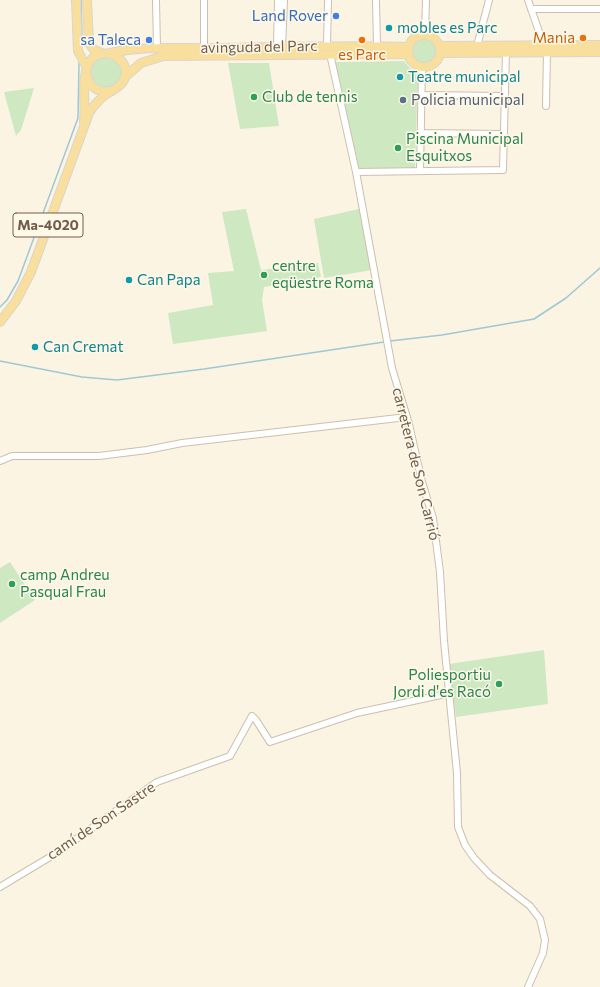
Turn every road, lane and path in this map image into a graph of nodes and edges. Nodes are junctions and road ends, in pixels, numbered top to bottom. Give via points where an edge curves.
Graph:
1 (76, 0) edge
2 (87, 0) edge
3 (156, 0) edge
4 (204, 0) edge
5 (278, 0) edge
6 (284, 0) edge
7 (328, 0) edge
8 (376, 0) edge
9 (426, 0) edge
10 (489, 0) edge
11 (528, 0) edge
12 (531, 9) junction
13 (600, 9) edge
14 (425, 35) junction
15 (600, 45) edge
16 (377, 46) junction
17 (477, 46) junction
18 (204, 48) junction
19 (280, 48) junction
20 (157, 49) junction
21 (440, 49) junction
22 (546, 49) junction
23 (328, 50) junction
24 (409, 51) junction
25 (506, 52) junction
26 (600, 52) edge
27 (101, 53) junction
28 (110, 53) junction
29 (422, 67) junction
30 (87, 71) junction
31 (125, 77) junction
32 (110, 91) junction
33 (422, 95) junction
34 (504, 96) junction
35 (546, 106) dead end
36 (84, 122) junction
37 (420, 132) junction
38 (503, 134) junction
39 (420, 171) junction
40 (356, 172) junction
41 (0, 322) edge
42 (407, 417) junction
43 (0, 461) edge
44 (450, 693) junction
45 (0, 887) edge
46 (528, 987) edge

1 - 30 main road, Ma-4020 via 77,46
2 - 27 main road via 89,44
3 - 20 street
4 - 18 street
5 - 19 street
6 - 19 street
7 - 23 street, carretera de Son Carrió
8 - 16 street
9 - 14 street
10 - 17 street
11 - 12 street
12 - 13 street
12 - 22 street
14 - 21 main road via 434,38
14 - 24 main road via 413,40
15 - 22 main road
16 - 23 main road, avinguda del Parc
16 - 24 main road, avinguda del Parc
17 - 21 main road
17 - 22 main road
18 - 19 main road, avinguda del Parc
18 - 20 main road, avinguda del Parc
19 - 23 main road, avinguda del Parc
20 - 28 main road, avinguda del Parc
21 - 25 main road
21 - 29 main road via 434,63
22 - 25 main road
22 - 26 main road
22 - 35 street
23 - 24 main road, avinguda del Parc via 406,54
23 - 31 main road, avinguda del Parc via 157,57 141,63
23 - 40 street, carretera de Son Carrió
24 - 29 main road via 412,61
25 - 34 street
27 - 28 main road
27 - 30 main road via 91,60
28 - 31 main road via 122,60
29 - 33 street
30 - 32 main road, Ma-4020 via 89,81 96,89
30 - 36 main road, Ma-4020
31 - 32 main road, Ma-4020 via 120,86
32 - 36 main road, Ma-4020 via 95,104
33 - 34 street
33 - 37 street
34 - 38 street
36 - 41 main road, Ma-4020 via 31,272 16,301
37 - 38 street
37 - 39 street
38 - 39 street via 503,170
39 - 40 street
40 - 42 street, carretera de Son Carrió via 390,358
42 - 43 street via 182,443 99,456 12,456
42 - 44 street, carretera de Son Carrió via 433,518
44 - 45 street, camí de Son Sastre via 358,713 270,742 252,716 230,756 157,782 55,854
44 - 46 street, carretera de Son Carrió via 458,773 457,820 464,845 490,876 530,906 543,929 543,953

